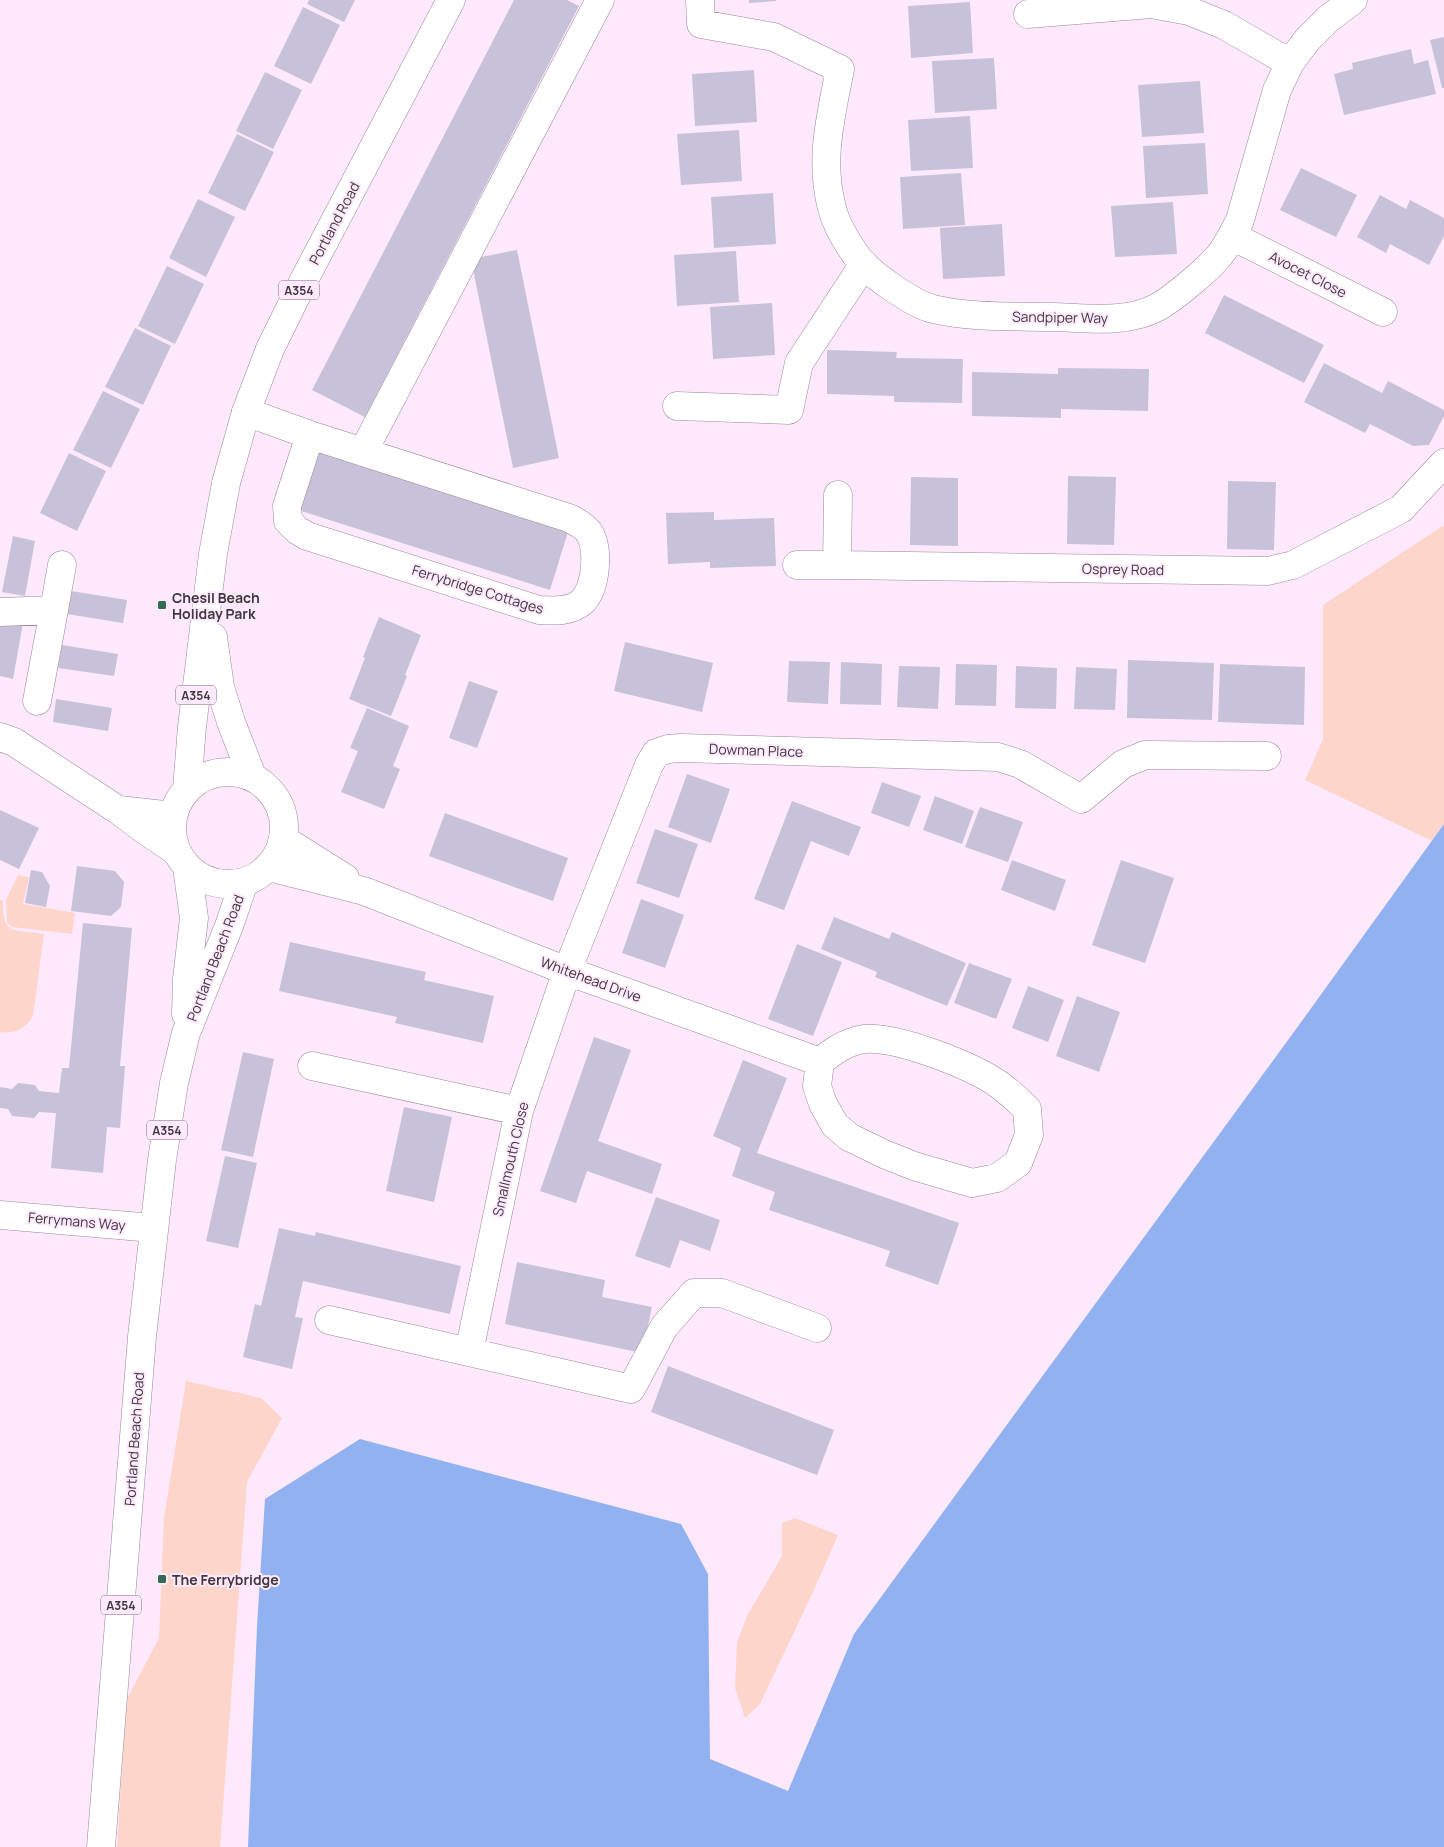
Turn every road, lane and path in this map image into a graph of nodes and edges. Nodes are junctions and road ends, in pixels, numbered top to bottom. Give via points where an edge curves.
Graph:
1 (451, 0) edge
2 (600, 0) edge
3 (700, 0) edge
4 (1353, 0) edge
5 (1028, 14) dead end
6 (1290, 62) junction
7 (1232, 236) junction
8 (864, 264) junction
9 (1383, 312) dead end
10 (677, 406) dead end
11 (246, 412) junction
12 (310, 435) junction
13 (364, 452) junction
14 (1444, 463) edge
15 (838, 496) dead end
16 (62, 565) dead end
17 (797, 565) dead end
18 (837, 565) junction
19 (208, 601) junction
20 (54, 610) junction
21 (0, 612) edge
22 (36, 701) dead end
23 (0, 737) edge
24 (1267, 756) dead end
25 (252, 776) junction
26 (187, 789) junction
27 (118, 810) junction
28 (173, 816) junction
29 (282, 839) junction
30 (182, 859) junction
31 (268, 867) junction
32 (244, 882) junction
33 (364, 891) junction
34 (567, 971) junction
35 (186, 1033) junction
36 (820, 1062) junction
37 (312, 1066) dead end
38 (519, 1111) junction
39 (0, 1215) edge
40 (153, 1228) junction
41 (329, 1320) dead end
42 (817, 1328) dead end
43 (469, 1352) junction
44 (101, 1847) edge

1 - 11 main road, Portland Road / A354 via 304,280 270,349
2 - 13 main road
3 - 8 main road, Sandpiper Way via 701,24 774,36 840,69 826,148 826,168 832,208 847,240
4 - 6 main road, Sandpiper Way via 1328,19
5 - 6 main road via 1151,4 1189,11
6 - 7 main road, Sandpiper Way via 1277,90 1247,199
7 - 8 main road, Sandpiper Way via 1219,256 1158,307 1108,319 969,314 931,309 888,284
7 - 9 main road, Avocet Close
8 - 10 main road via 800,363 789,410
11 - 12 main road, Ferrybridge Cottages
11 - 19 main road, Portland Road / A354 via 226,483
12 - 13 main road, Ferrybridge Cottages
12 - 13 main road, Ferrybridge Cottages via 288,506 288,521 307,536 539,610 557,611 582,602 590,590 594,578 594,544 590,533 580,524
14 - 18 main road, Osprey Road via 1400,510 1293,565 1268,571
15 - 18 main road
16 - 20 main road
17 - 18 main road, Osprey Road
19 - 25 main road, Portland Road / A354 via 220,687
19 - 26 main road, Portland Road / A354
20 - 21 main road
20 - 22 main road
23 - 27 main road via 14,742
24 - 34 main road, Dowman Place via 1144,755 1123,764 1081,799 1020,764 998,758 681,748 656,753
25 - 26 main road via 220,773 202,778
25 - 29 main road, A354 via 274,797 284,824
26 - 28 main road, A354
27 - 28 main road
27 - 30 main road
28 - 30 main road, A354 via 172,834
29 - 31 main road, A354
29 - 33 main road, Whitehead Drive
30 - 32 main road, A354 via 199,876 213,882
30 - 35 main road, Portland Beach Road / A354 via 194,918 187,979
31 - 32 main road, A354
31 - 33 main road, Whitehead Drive
32 - 35 main road, Portland Beach Road / A354
33 - 34 main road, Whitehead Drive
34 - 36 main road, Whitehead Drive
34 - 38 main road, Smallmouth Close
35 - 40 main road, Portland Beach Road / A354 via 174,1083
36 - 36 main road via 840,1046 864,1039 900,1043 952,1060 1000,1085 1027,1108 1029,1134 1018,1163 997,1178 972,1184 914,1166 849,1137 835,1125 823,1104 818,1086
37 - 38 main road
38 - 43 main road, Smallmouth Close
39 - 40 main road, Ferrymans Way
40 - 44 main road, Portland Beach Road / A354
41 - 43 main road
42 - 43 main road via 722,1293 694,1293 664,1326 631,1389

